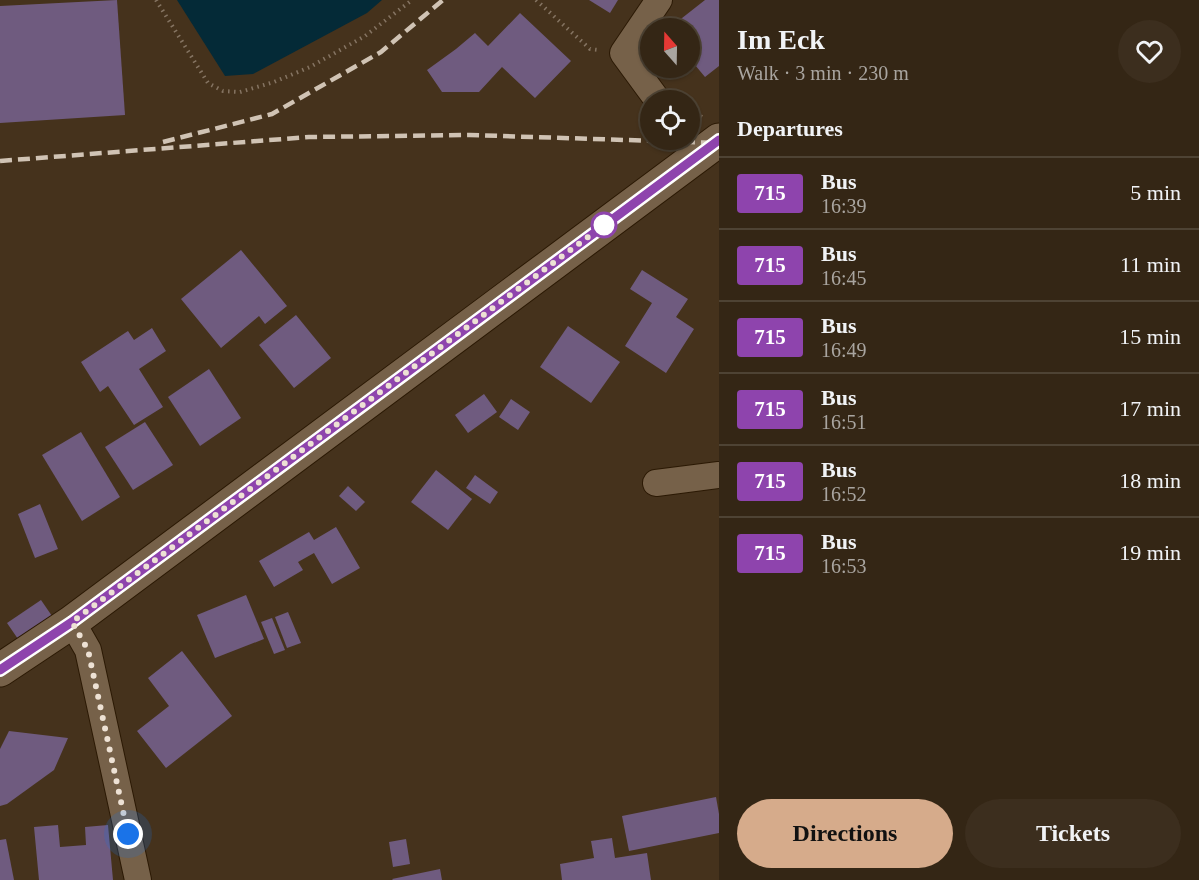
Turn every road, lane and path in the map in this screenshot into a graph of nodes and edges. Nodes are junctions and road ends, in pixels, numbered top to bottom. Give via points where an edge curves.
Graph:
1 (156, 0) edge
2 (412, 0) edge
3 (536, 0) edge
4 (659, 0) edge
5 (623, 53) junction
6 (650, 90) edge
7 (719, 140) edge
8 (719, 475) edge
9 (656, 483) dead end
10 (72, 622) junction
11 (0, 670) edge
12 (138, 880) edge

1 - 2 path via 207,83 223,91 240,92 310,67 365,36
3 - 5 path via 590,49
4 - 5 street
5 - 6 street
7 - 10 street
8 - 9 street
10 - 11 street
10 - 12 street via 88,650

